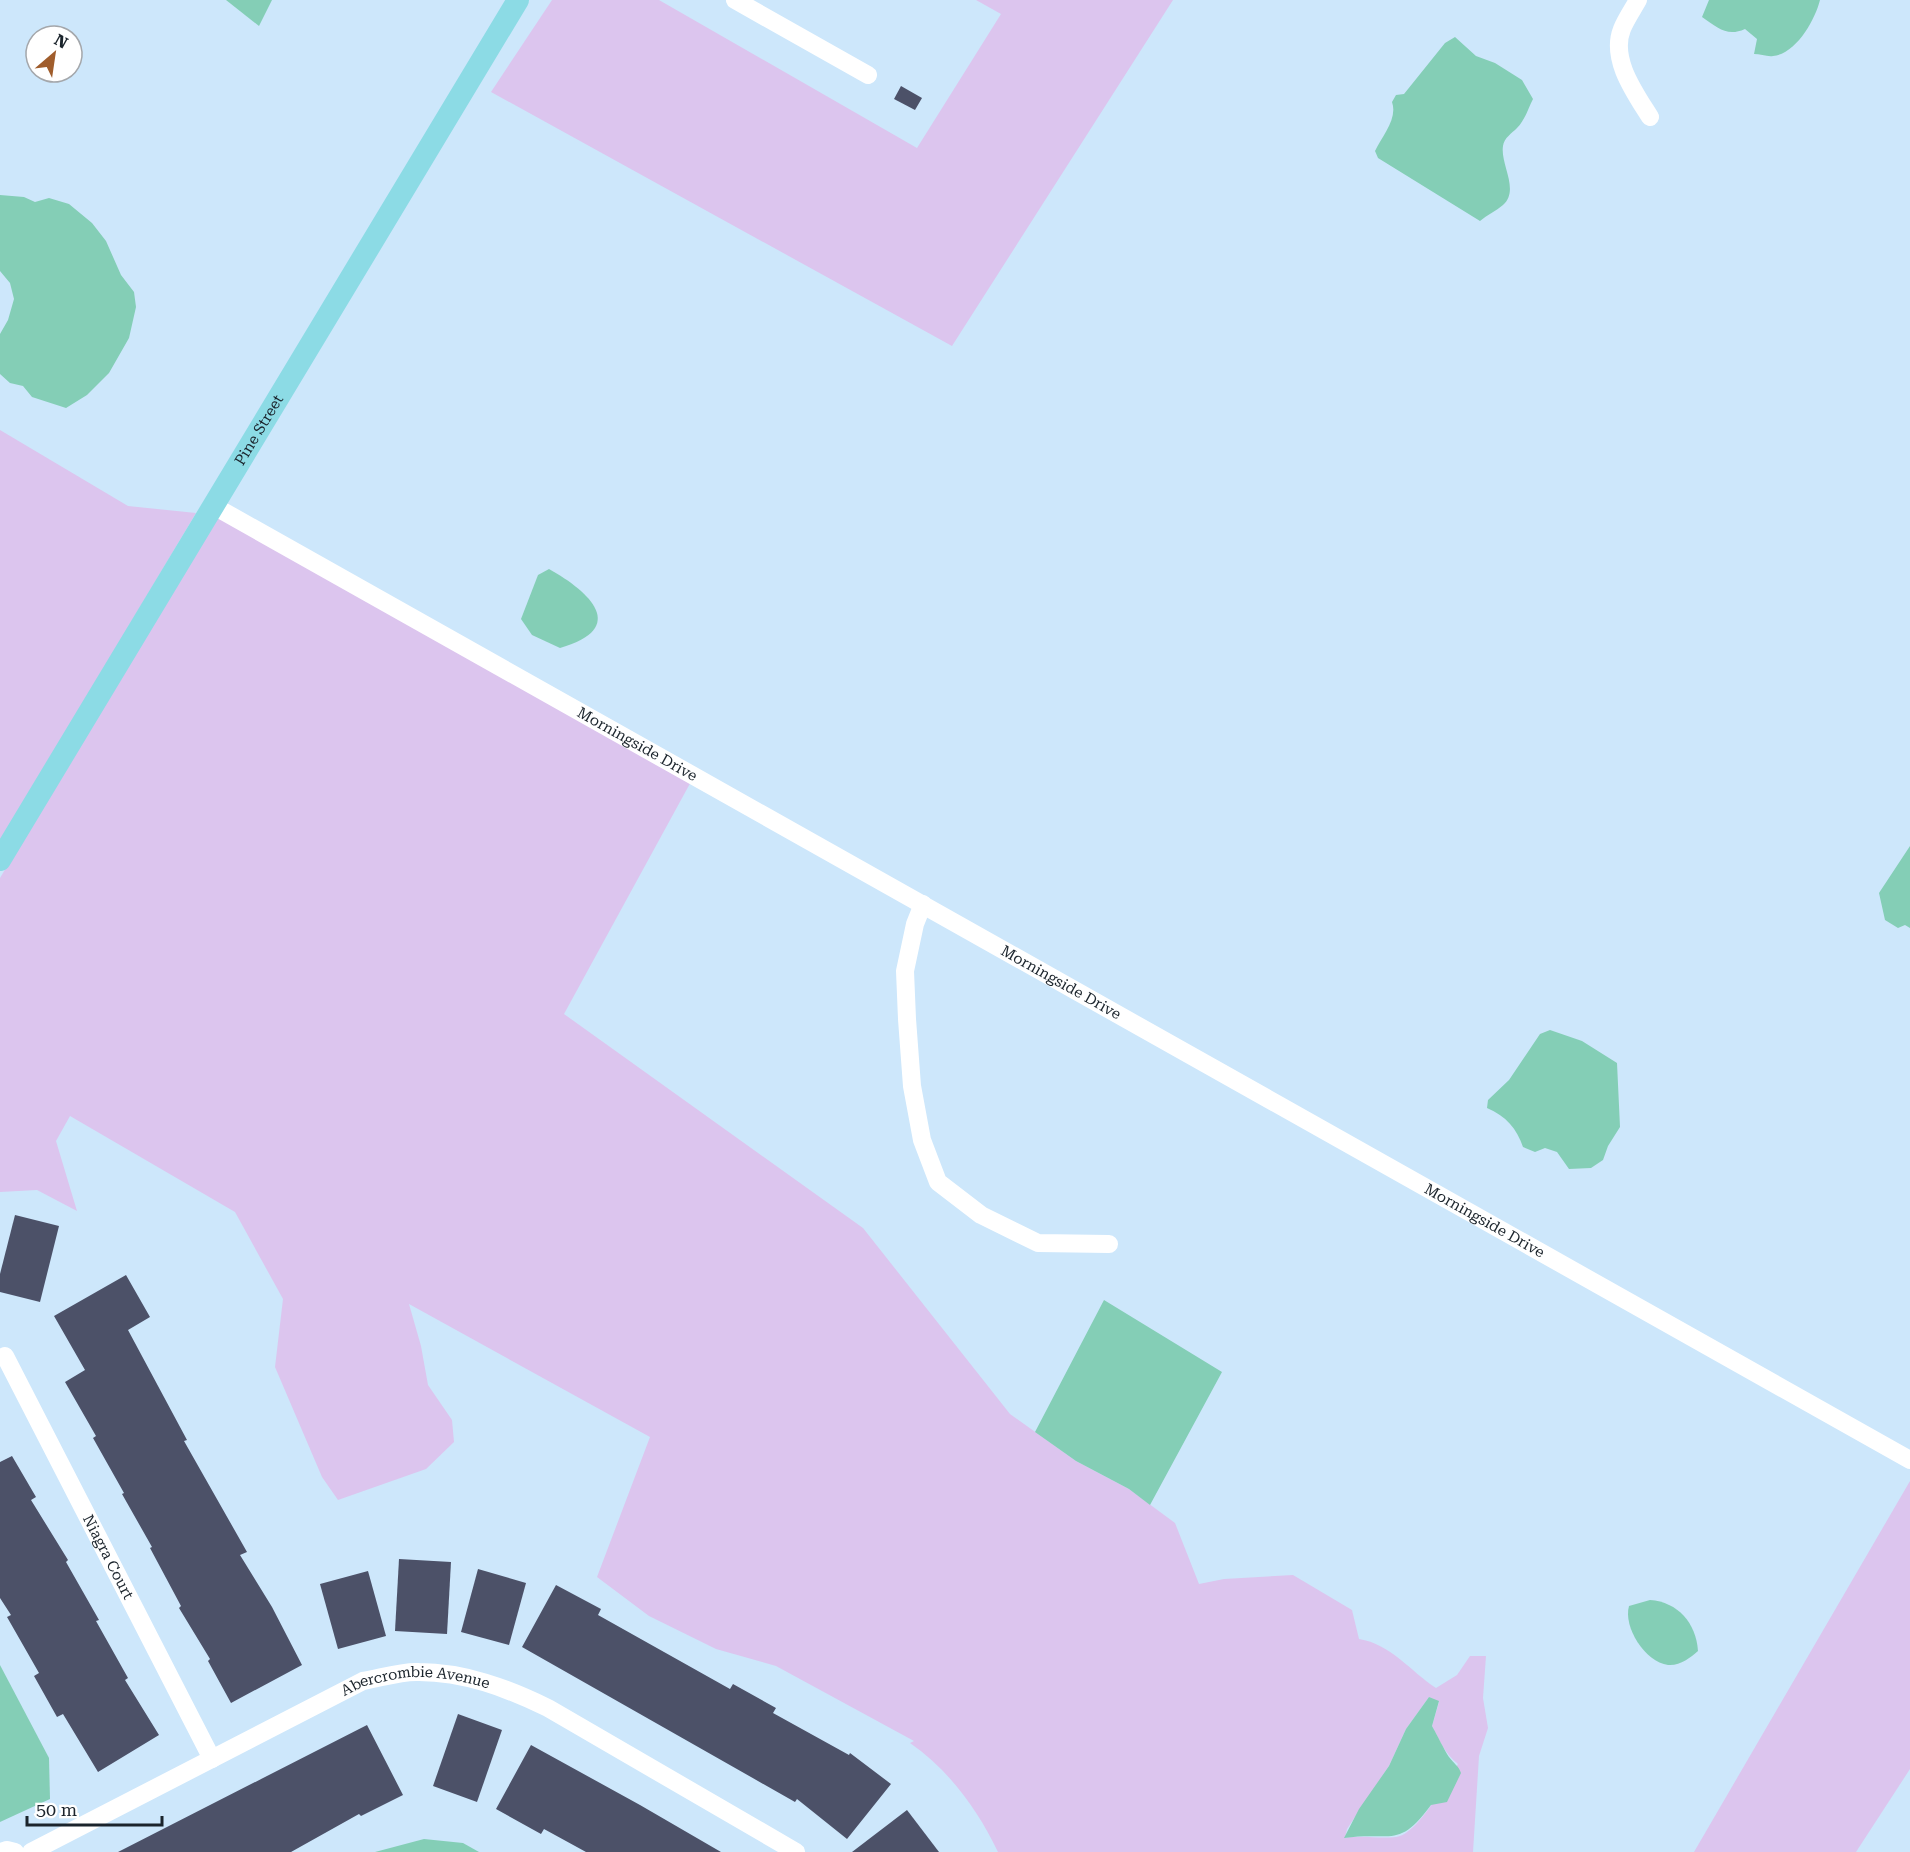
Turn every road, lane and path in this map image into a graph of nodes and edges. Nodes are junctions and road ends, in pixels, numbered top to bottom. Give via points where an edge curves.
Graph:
1 (518, 0) edge
2 (735, 0) edge
3 (1638, 0) edge
4 (868, 75) dead end
5 (1650, 117) dead end
6 (212, 505) junction
7 (0, 860) edge
8 (923, 904) junction
9 (1109, 1244) dead end
10 (6, 1356) dead end
11 (1910, 1460) edge
12 (212, 1759) junction
13 (0, 1852) edge
14 (15, 1852) edge
15 (31, 1852) edge
16 (796, 1852) edge

1 - 6 main road, Pine Street
2 - 4 street
3 - 5 street via 1621,31 1620,54 1628,81
6 - 7 main road, Pine Street
6 - 8 street, Morningside Drive
8 - 9 street via 905,971 907,1019 921,1140 938,1182 981,1215 1038,1243
8 - 11 street, Morningside Drive
10 - 12 street, Niagra Court
12 - 15 street, Abercrombie Avenue
12 - 16 street, Abercrombie Avenue via 363,1681 418,1671 467,1677 509,1689 548,1708
13 - 14 street

